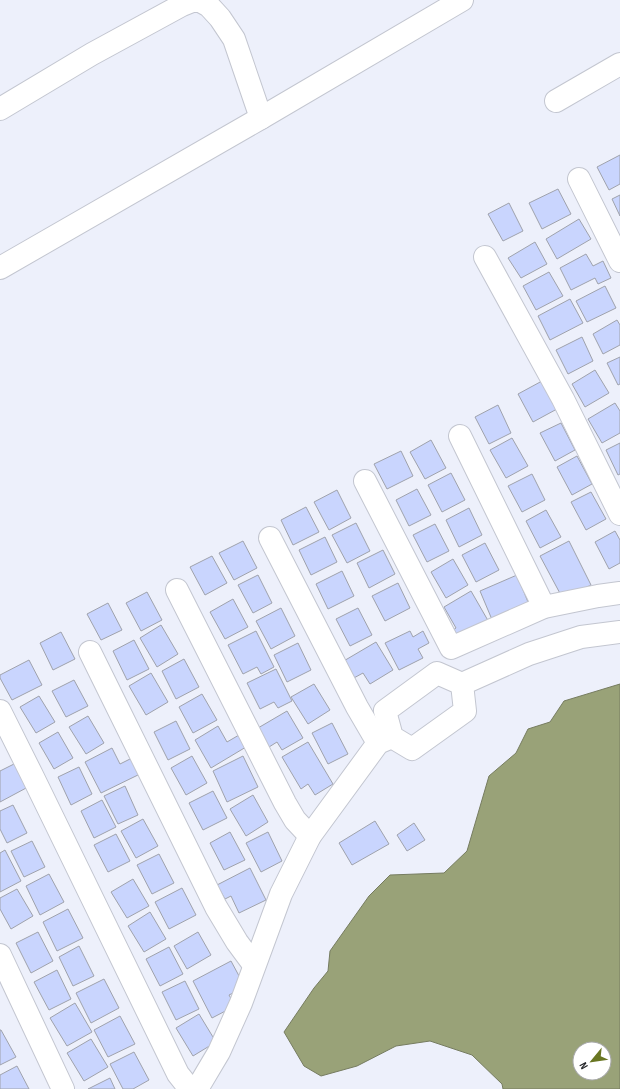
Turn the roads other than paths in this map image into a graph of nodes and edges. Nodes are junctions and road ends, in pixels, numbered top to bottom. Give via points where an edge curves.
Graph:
1 (462, 0) edge
2 (620, 64) edge
3 (556, 101) dead end
4 (0, 109) edge
5 (261, 118) junction
6 (579, 179) dead end
7 (485, 257) dead end
8 (620, 261) edge
9 (0, 268) edge
10 (460, 436) dead end
11 (365, 481) dead end
12 (620, 514) edge
13 (270, 538) dead end
14 (178, 590) dead end
15 (620, 593) edge
16 (544, 607) junction
17 (620, 632) edge
18 (90, 652) dead end
19 (462, 684) junction
20 (0, 711) edge
21 (385, 740) junction
22 (310, 836) junction
23 (0, 956) edge
24 (254, 965) junction
25 (63, 1089) edge
26 (190, 1089) edge
27 (197, 1089) edge

1 - 5 street
2 - 3 street
4 - 5 street via 92,54 182,5 200,1 209,6 220,18 234,39
5 - 9 street
6 - 8 street
7 - 12 street via 563,399
10 - 16 street
11 - 16 street via 451,648
13 - 21 street via 354,700
14 - 22 street via 285,803
15 - 16 street
17 - 19 street via 581,637 529,654
18 - 24 street via 216,907
19 - 21 street via 437,673 385,711
19 - 21 street via 465,711 412,749
20 - 26 street via 178,1074
21 - 22 street
22 - 24 street via 281,894
23 - 25 street
24 - 27 street via 219,1052

